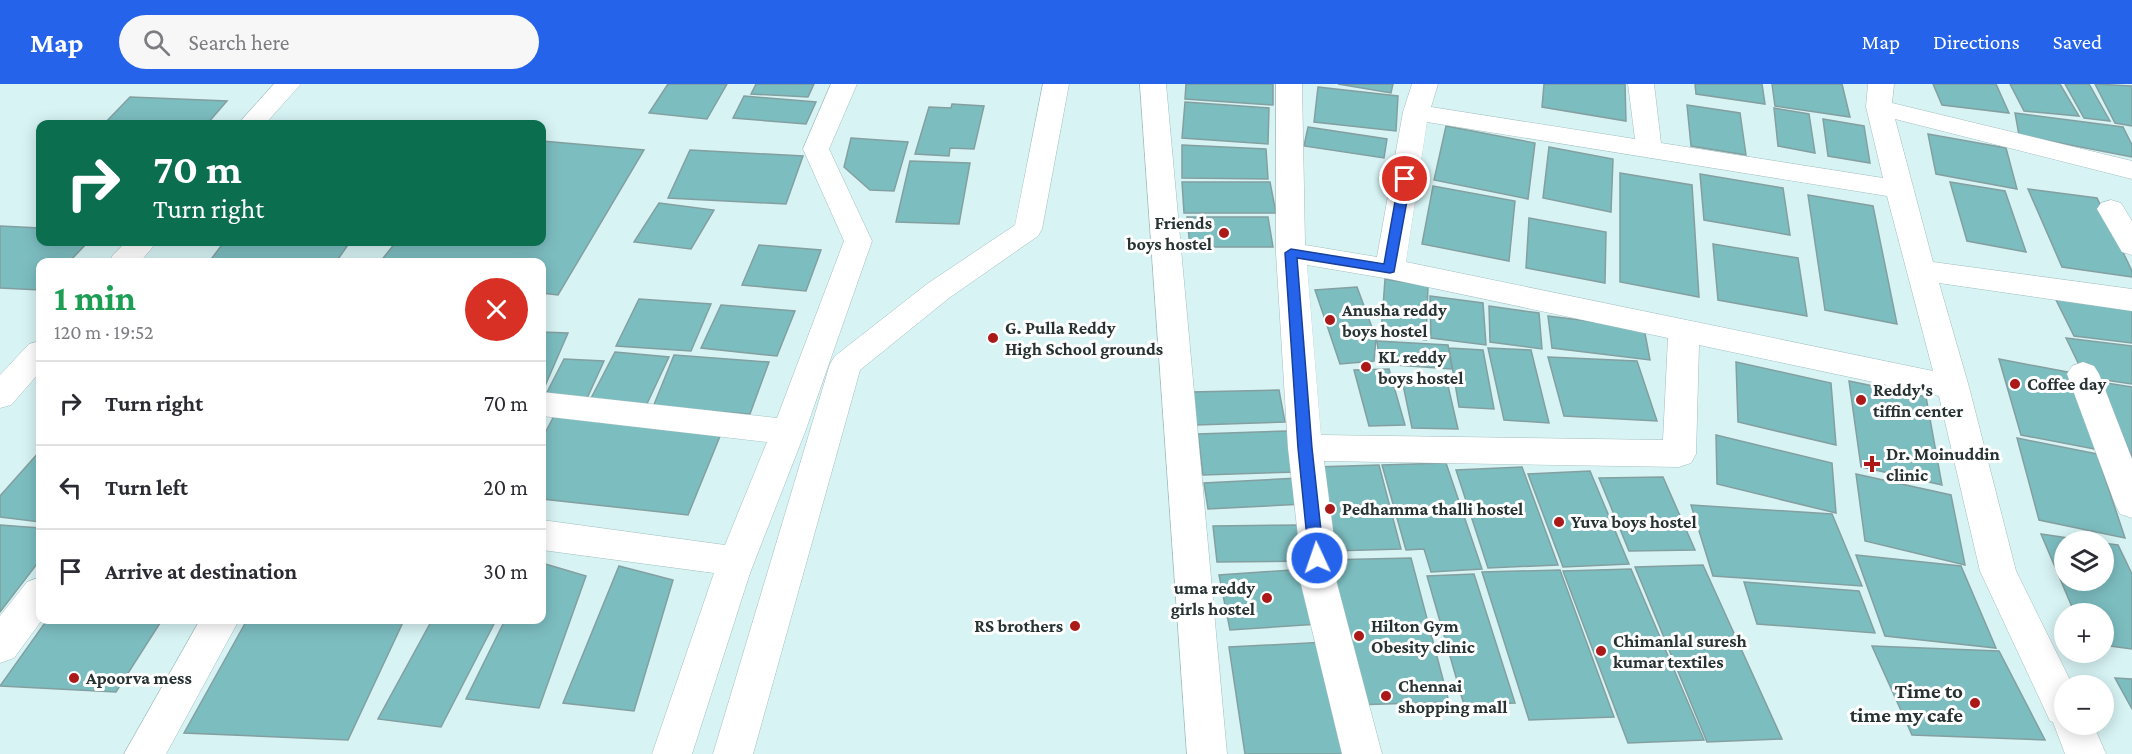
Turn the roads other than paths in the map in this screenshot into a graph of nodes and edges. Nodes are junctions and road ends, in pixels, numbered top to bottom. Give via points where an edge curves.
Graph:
1 (288, 84) edge
2 (844, 84) edge
3 (1056, 84) edge
4 (1154, 84) edge
5 (1289, 84) edge
6 (1425, 84) edge
7 (1641, 84) edge
8 (1880, 95) edge
9 (1416, 112) junction
10 (255, 120) edge
11 (1649, 149) junction
12 (2132, 170) edge
13 (1899, 189) junction
14 (2110, 208) dead end
15 (2132, 245) edge
16 (139, 246) edge
17 (1291, 253) junction
18 (127, 258) edge
19 (1390, 269) junction
20 (1921, 270) junction
21 (2132, 300) edge
22 (1684, 332) junction
23 (22, 363) edge
24 (2083, 374) dead end
25 (1953, 387) junction
26 (0, 396) edge
27 (546, 404) edge
28 (788, 432) junction
29 (1305, 448) junction
30 (2132, 504) edge
31 (546, 536) edge
32 (732, 573) junction
33 (36, 598) edge
34 (218, 624) edge
35 (0, 646) edge
36 (2054, 687) edge
37 (2077, 735) edge
38 (144, 754) edge
39 (672, 754) edge
40 (733, 754) edge
41 (1207, 754) edge
42 (1362, 754) edge
43 (2086, 754) edge

1 - 10 street
2 - 28 street via 816,149 858,241
3 - 40 street via 1028,229 938,291 846,364
4 - 41 street
5 - 17 street
6 - 9 street
7 - 11 street
8 - 12 street
8 - 13 street
9 - 11 street
9 - 19 street
11 - 13 street
13 - 20 street
14 - 15 street
16 - 18 street
17 - 19 street
17 - 29 street
19 - 22 street
20 - 21 street
20 - 25 street
22 - 25 street
22 - 29 street via 1679,454
23 - 26 street
24 - 30 street
25 - 36 street via 1998,571
27 - 28 street
28 - 32 street
29 - 42 street via 1317,545 1316,572
31 - 32 street via 720,559 727,562
32 - 39 street
33 - 35 street
34 - 38 street
37 - 43 street

